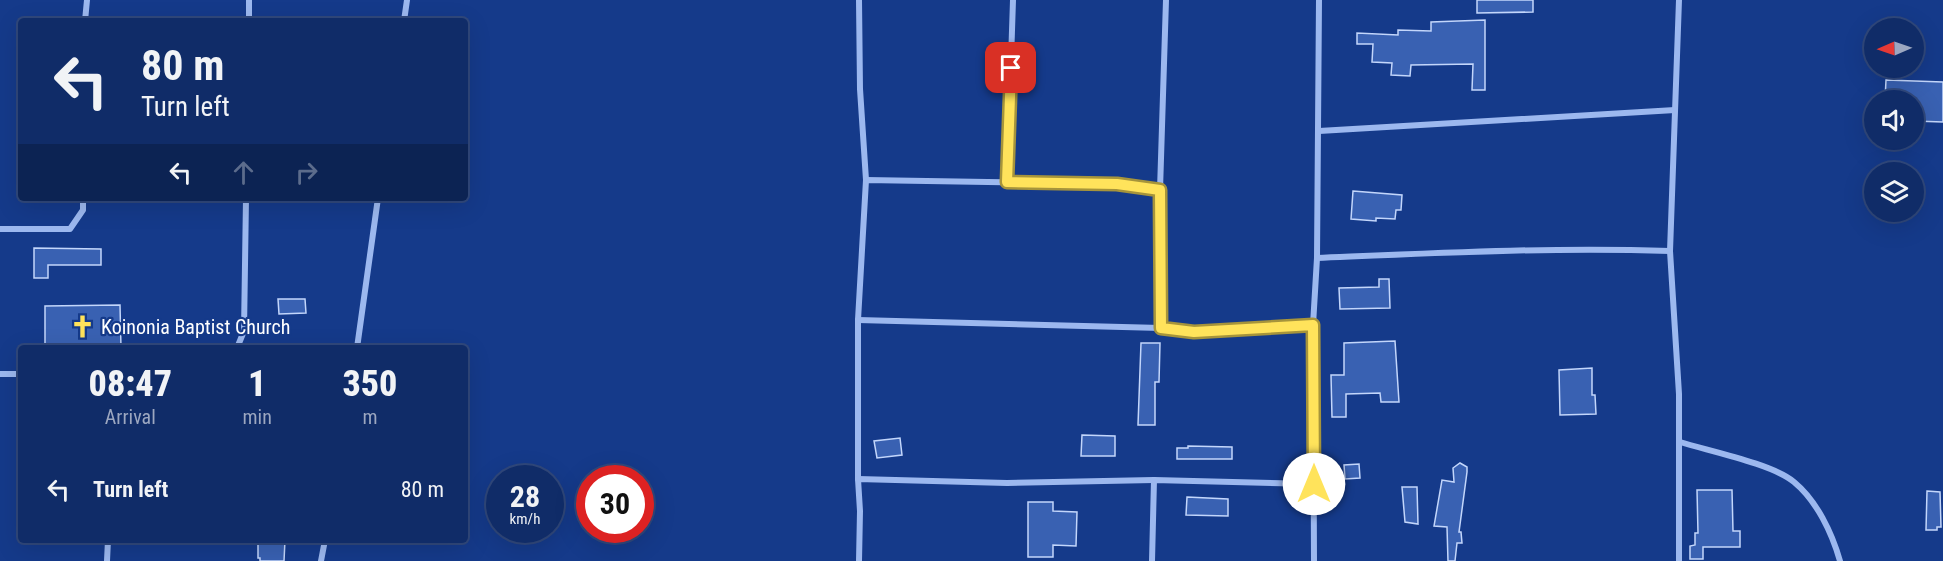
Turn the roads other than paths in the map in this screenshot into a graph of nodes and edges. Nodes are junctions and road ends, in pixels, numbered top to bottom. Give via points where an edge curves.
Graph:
1 (87, 0) edge
2 (249, 0) edge
3 (407, 0) edge
4 (859, 0) edge
5 (1013, 0) edge
6 (1166, 0) edge
7 (1319, 0) edge
8 (1679, 0) edge
9 (86, 18) edge
10 (249, 18) edge
11 (404, 18) edge
12 (1675, 110) junction
13 (1318, 131) junction
14 (866, 180) junction
15 (1007, 182) junction
16 (1160, 190) junction
17 (83, 201) edge
18 (246, 201) edge
19 (378, 201) edge
20 (0, 229) edge
21 (1670, 251) junction
22 (1317, 258) junction
23 (858, 320) junction
24 (1313, 325) junction
25 (1161, 328) junction
26 (238, 345) edge
27 (357, 345) edge
28 (0, 374) edge
29 (18, 374) edge
30 (1680, 442) junction
31 (858, 479) junction
32 (1154, 480) junction
33 (1314, 484) junction
34 (108, 543) edge
35 (324, 543) edge
36 (106, 561) edge
37 (321, 561) edge
38 (859, 561) edge
39 (1152, 561) edge
40 (1314, 561) edge
41 (1679, 561) edge
42 (1840, 561) edge

1 - 9 street
2 - 10 street
3 - 11 street
4 - 14 street
5 - 15 street
6 - 16 street
7 - 13 street
8 - 12 street
12 - 13 street
12 - 21 street
13 - 22 street
14 - 15 street
14 - 23 street
15 - 16 street via 1117,184
16 - 25 street
17 - 20 street via 83,210 69,229
18 - 26 street via 244,331
19 - 27 street
21 - 22 street via 1489,251
21 - 30 street
22 - 24 street
23 - 25 street
23 - 31 street
24 - 25 street via 1194,332
24 - 33 street
28 - 29 street
30 - 41 street
30 - 42 street via 1772,469 1794,481 1815,507 1835,542
31 - 32 street via 1007,483
31 - 38 street
32 - 33 street
32 - 39 street
33 - 40 street
34 - 36 street
35 - 37 street

